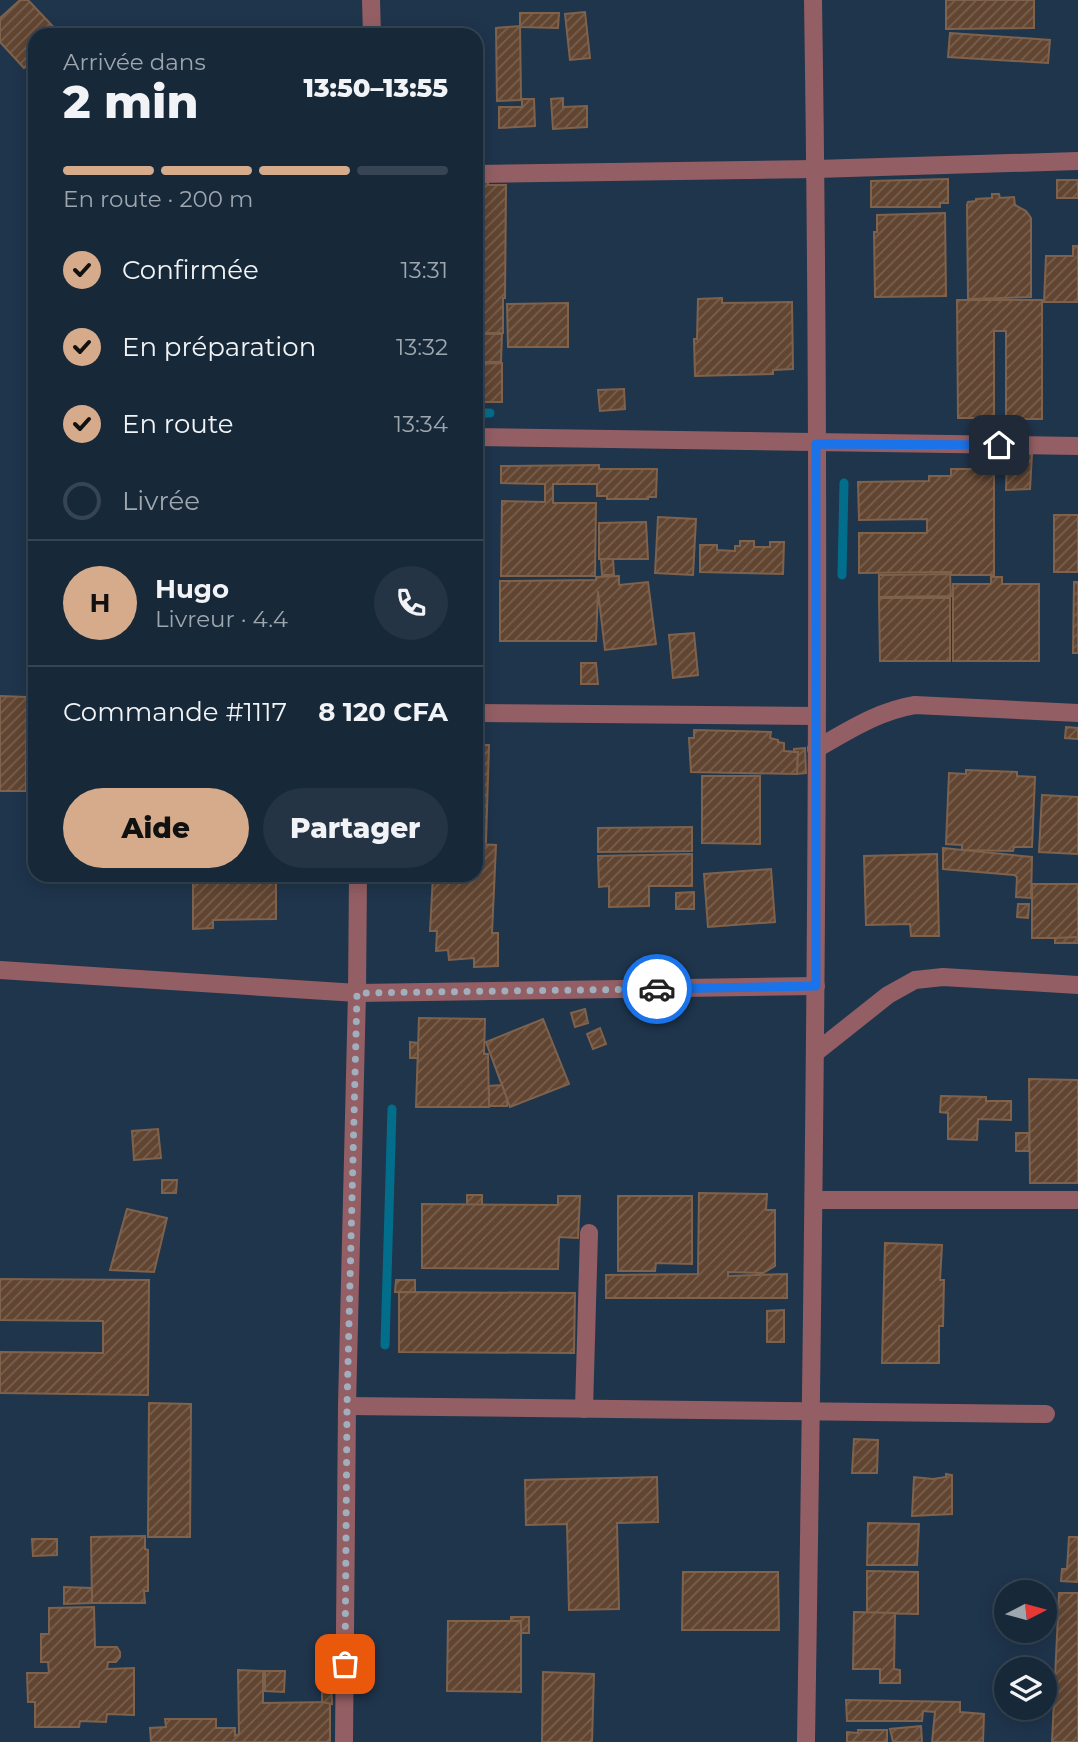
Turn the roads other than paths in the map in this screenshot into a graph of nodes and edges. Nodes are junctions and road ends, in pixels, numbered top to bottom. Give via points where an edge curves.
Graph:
1 (371, 0) edge
2 (813, 0) edge
3 (372, 28) edge
4 (1078, 161) edge
5 (816, 169) junction
6 (483, 174) edge
7 (483, 438) edge
8 (816, 444) junction
9 (1078, 446) edge
10 (483, 713) edge
11 (1078, 713) edge
12 (816, 716) junction
13 (816, 749) junction
14 (358, 882) edge
15 (0, 970) edge
16 (1078, 985) edge
17 (816, 986) junction
18 (357, 993) junction
19 (815, 1053) junction
20 (814, 1200) junction
21 (1078, 1200) edge
22 (589, 1233) dead end
23 (347, 1406) junction
24 (584, 1409) junction
25 (811, 1412) junction
26 (1046, 1414) dead end
27 (344, 1742) edge
28 (806, 1742) edge

1 - 3 street
2 - 5 street
4 - 5 street
5 - 6 street
5 - 8 street
7 - 8 street
8 - 9 street
8 - 12 street
10 - 12 street
11 - 13 street via 915,705 878,714
12 - 13 street
13 - 17 street
14 - 18 street
15 - 18 street
16 - 19 street via 943,977 915,980 888,995
17 - 18 street
17 - 19 street
18 - 23 street
19 - 20 street
20 - 21 street
20 - 25 street
22 - 24 street
23 - 24 street
23 - 27 street
24 - 25 street
25 - 26 street
25 - 28 street

